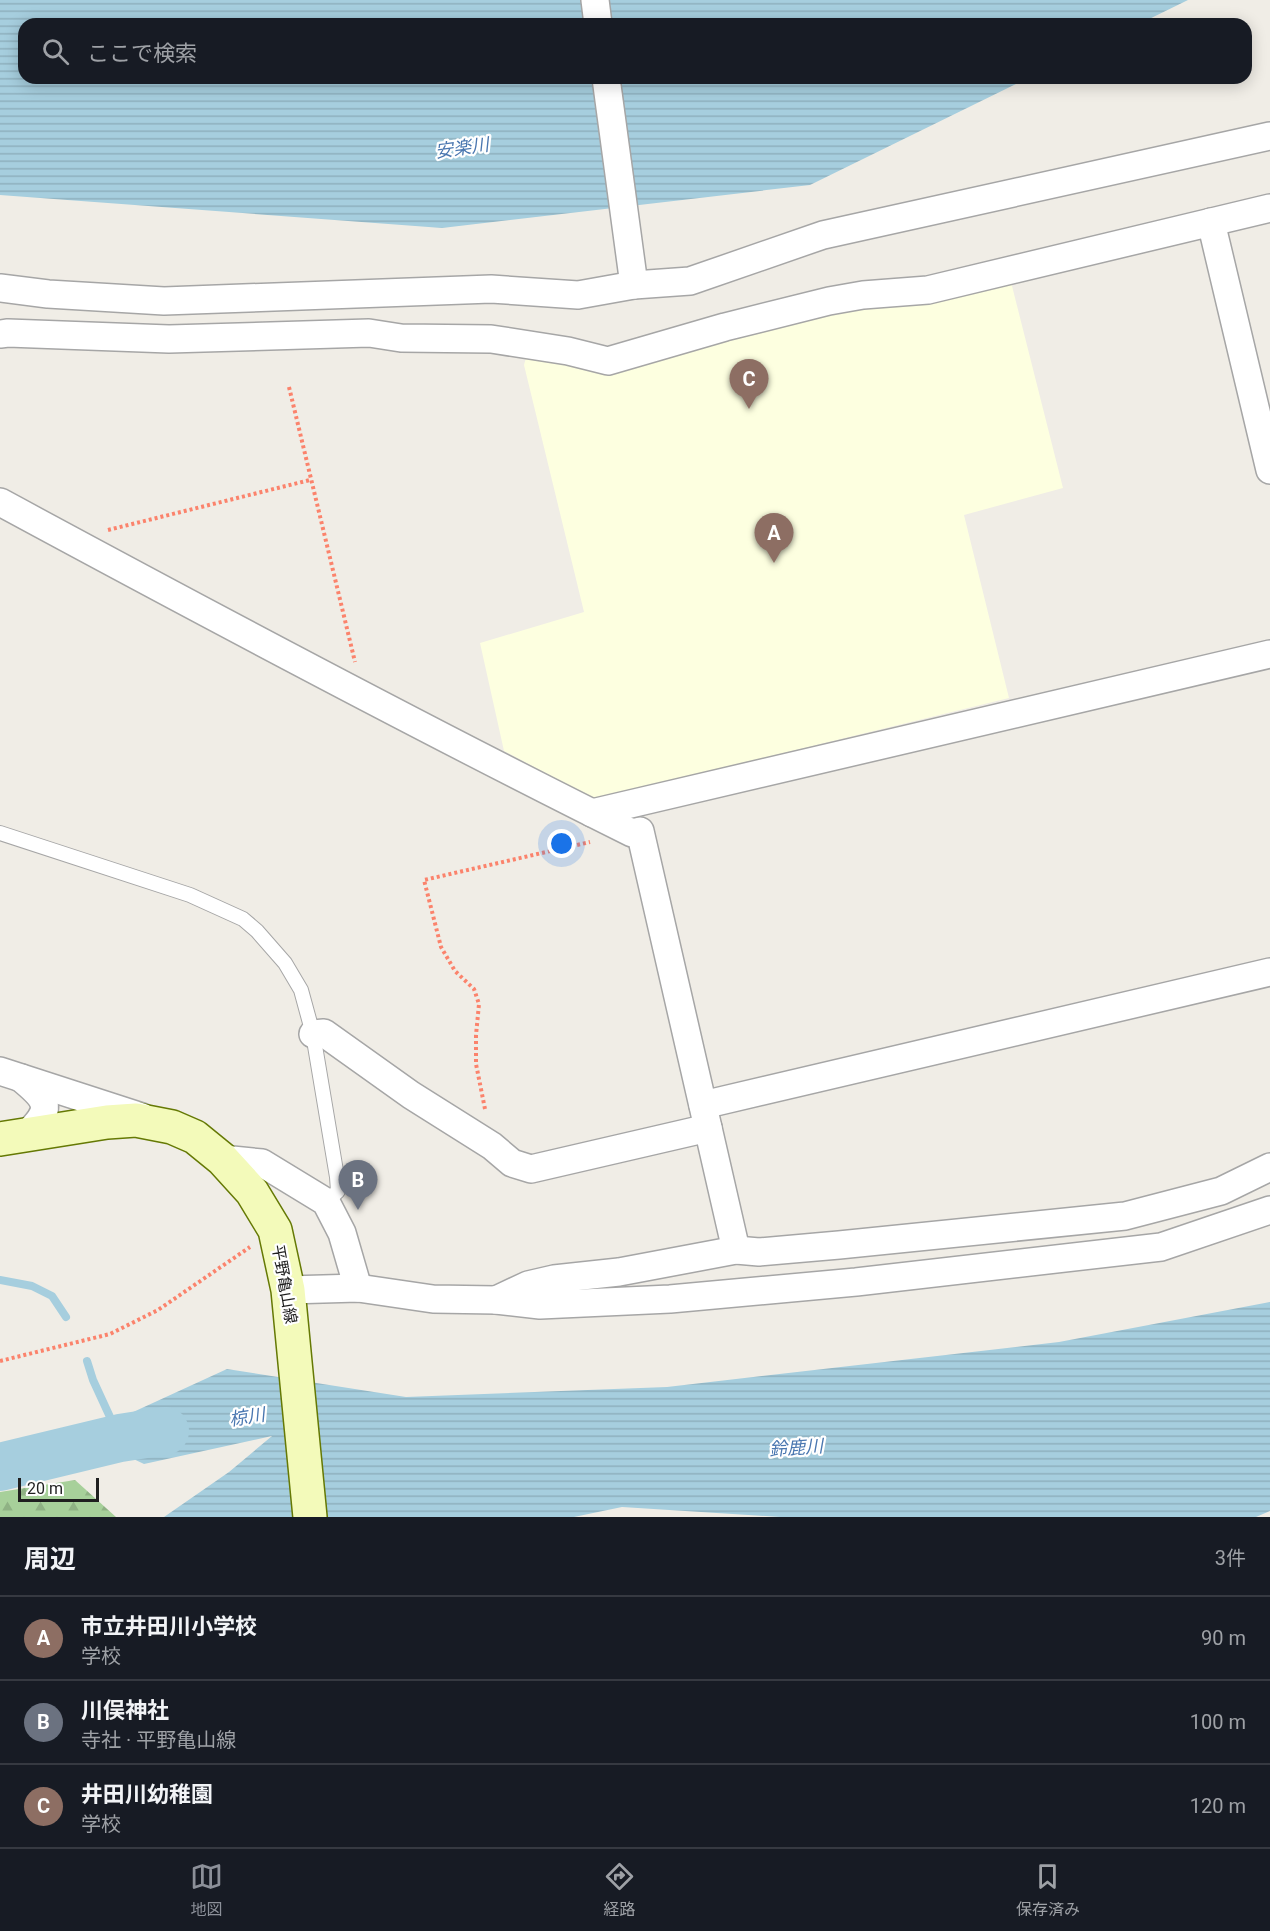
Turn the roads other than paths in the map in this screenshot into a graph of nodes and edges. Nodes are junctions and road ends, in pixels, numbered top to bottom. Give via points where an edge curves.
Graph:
1 (595, 0) edge
2 (597, 18) edge
3 (607, 84) edge
4 (1270, 136) edge
5 (1270, 208) edge
6 (1211, 222) junction
7 (632, 274) junction
8 (0, 288) edge
9 (0, 334) edge
10 (1270, 470) edge
11 (0, 502) edge
12 (1270, 654) edge
13 (592, 813) junction
14 (0, 833) edge
15 (1270, 972) edge
16 (313, 1034) junction
17 (10, 1074) edge
18 (706, 1116) junction
19 (172, 1127) junction
20 (13, 1137) edge
21 (222, 1159) junction
22 (1270, 1167) edge
23 (326, 1202) junction
24 (1270, 1210) edge
25 (736, 1250) junction
26 (358, 1288) junction
27 (496, 1300) junction
28 (289, 1304) junction
29 (310, 1517) edge

1 - 2 street
3 - 7 street
4 - 7 street via 823,235 690,281
5 - 6 street
6 - 9 street via 928,290 830,301 608,361 491,339 401,338 369,333 169,339
6 - 10 street
7 - 8 street via 578,295 491,289 164,301
11 - 13 street
12 - 13 street
13 - 18 street via 632,833 640,831
14 - 16 lane via 190,895 243,919 294,977
15 - 18 street
16 - 18 street via 324,1033 512,1163 531,1169
16 - 23 lane via 337,1177 338,1191
17 - 19 street
17 - 20 street via 40,1093 45,1105 42,1120
18 - 25 street
19 - 20 main road, 平野亀山線 via 136,1120
19 - 21 main road, 平野亀山線 via 195,1137
21 - 23 street via 262,1163
21 - 28 main road, 平野亀山線 via 252,1192 275,1230
22 - 25 street via 1221,1191 1125,1216 759,1252
23 - 26 street via 342,1233
24 - 27 street via 1161,1247 1091,1256 670,1299 540,1305
25 - 27 street via 619,1272 554,1279 528,1285
26 - 27 street via 433,1299
26 - 28 street
28 - 29 main road, 平野亀山線

